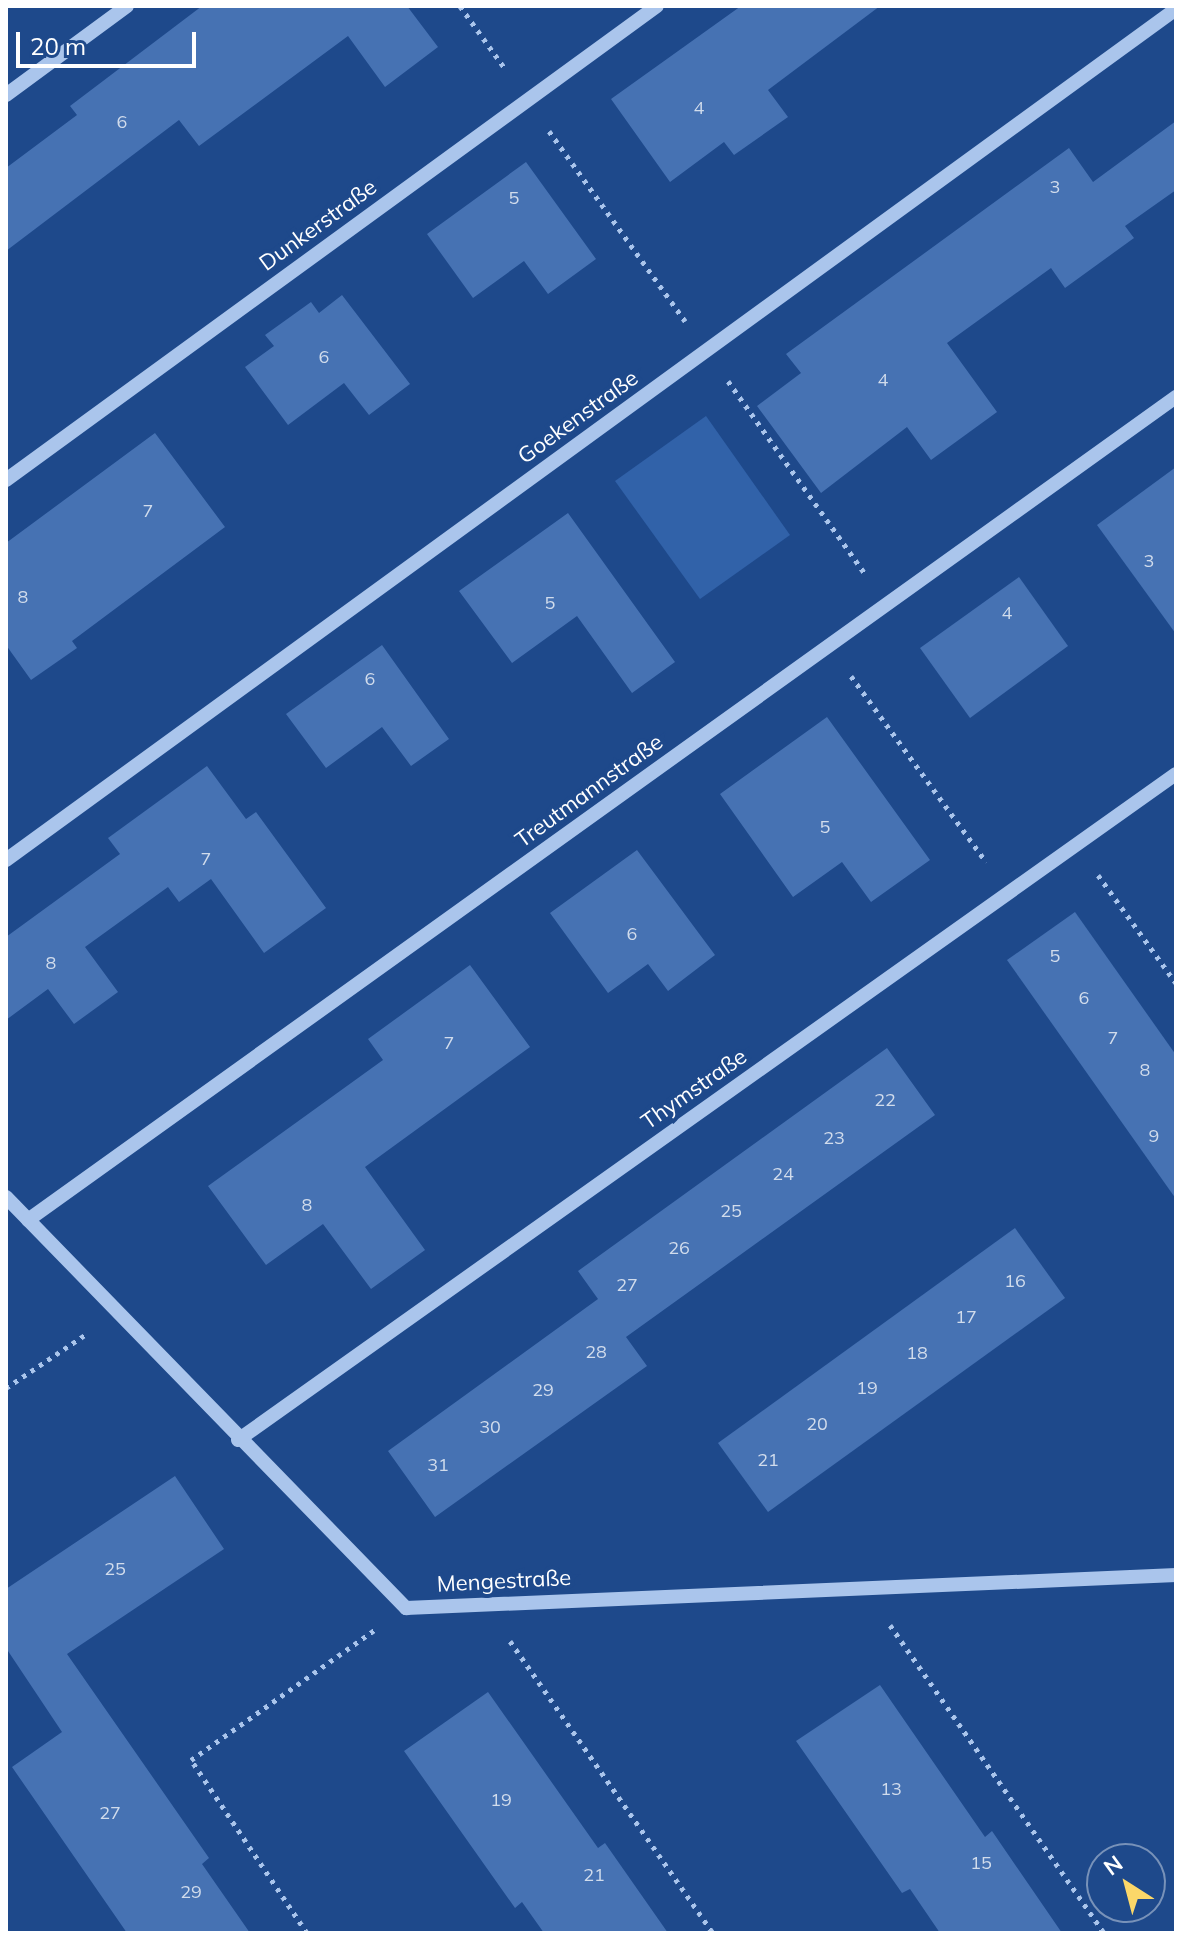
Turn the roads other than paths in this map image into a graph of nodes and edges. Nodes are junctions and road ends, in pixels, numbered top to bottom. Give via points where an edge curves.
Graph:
1 (127, 6) edge
2 (657, 6) edge
3 (1176, 9) edge
4 (6, 95) edge
5 (1176, 397) edge
6 (6, 480) edge
7 (1176, 774) edge
8 (6, 860) edge
9 (6, 1197) edge
10 (28, 1220) junction
11 (238, 1440) junction
12 (1176, 1575) edge

1 - 4 street
2 - 6 street, Dunkerstraße
3 - 8 street, Goekenstraße
5 - 10 street, Treutmannstraße
7 - 11 street, Thymstraße
9 - 10 street, Mengestraße
10 - 11 street, Mengestraße
11 - 12 street, Mengestraße via 406,1608

